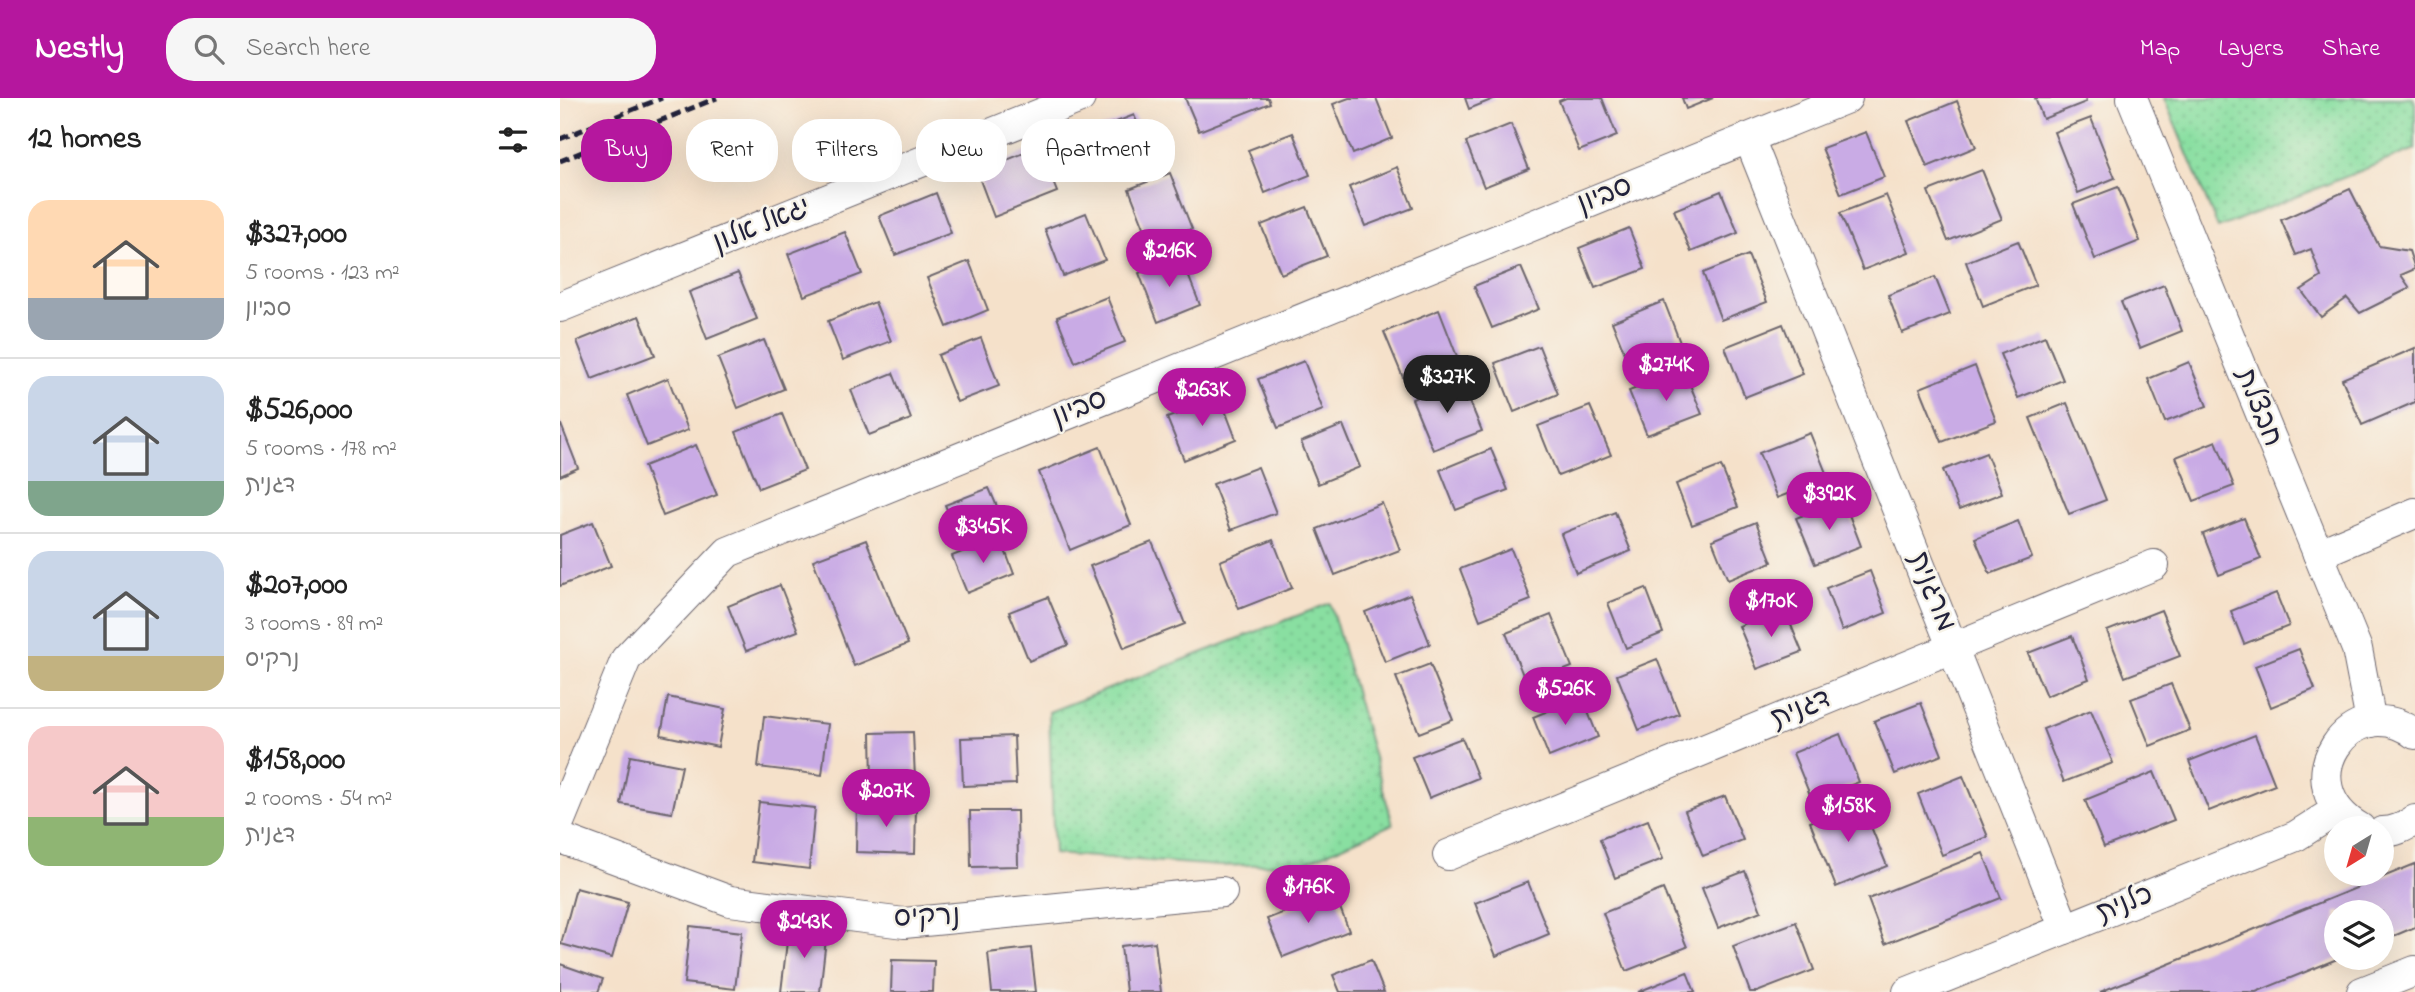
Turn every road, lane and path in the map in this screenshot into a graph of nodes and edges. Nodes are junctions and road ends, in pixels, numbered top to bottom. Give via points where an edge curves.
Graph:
1 (1080, 98) edge
2 (1847, 98) edge
3 (2132, 98) edge
4 (1749, 138) junction
5 (560, 307) edge
6 (2415, 513) edge
7 (2318, 554) junction
8 (2154, 565) dead end
9 (1953, 648) junction
10 (2371, 722) junction
11 (2415, 734) edge
12 (2346, 816) edge
13 (560, 820) edge
14 (2415, 820) edge
15 (2324, 827) edge
16 (2394, 829) edge
17 (560, 838) edge
18 (1448, 855) dead end
19 (1222, 892) dead end
20 (2065, 929) junction
21 (2415, 971) edge
22 (1908, 992) edge
23 (2362, 992) edge

1 - 5 street, יגאל אלון
2 - 4 street, סביון
3 - 7 street, חבצלת
4 - 9 street, מרגנית
4 - 13 street, סביון via 728,552 626,659
6 - 7 street
7 - 10 street, חבצלת via 2357,649
8 - 9 street, דגנית
9 - 18 street, דגנית
9 - 20 street, מרגנית
10 - 11 street via 2389,722
10 - 12 street via 2342,737 2327,764 2324,779 2329,796
14 - 16 street
15 - 20 street, כלנית
17 - 19 street, נרקיס via 730,901 904,923
20 - 22 street, כלנית
21 - 23 street

